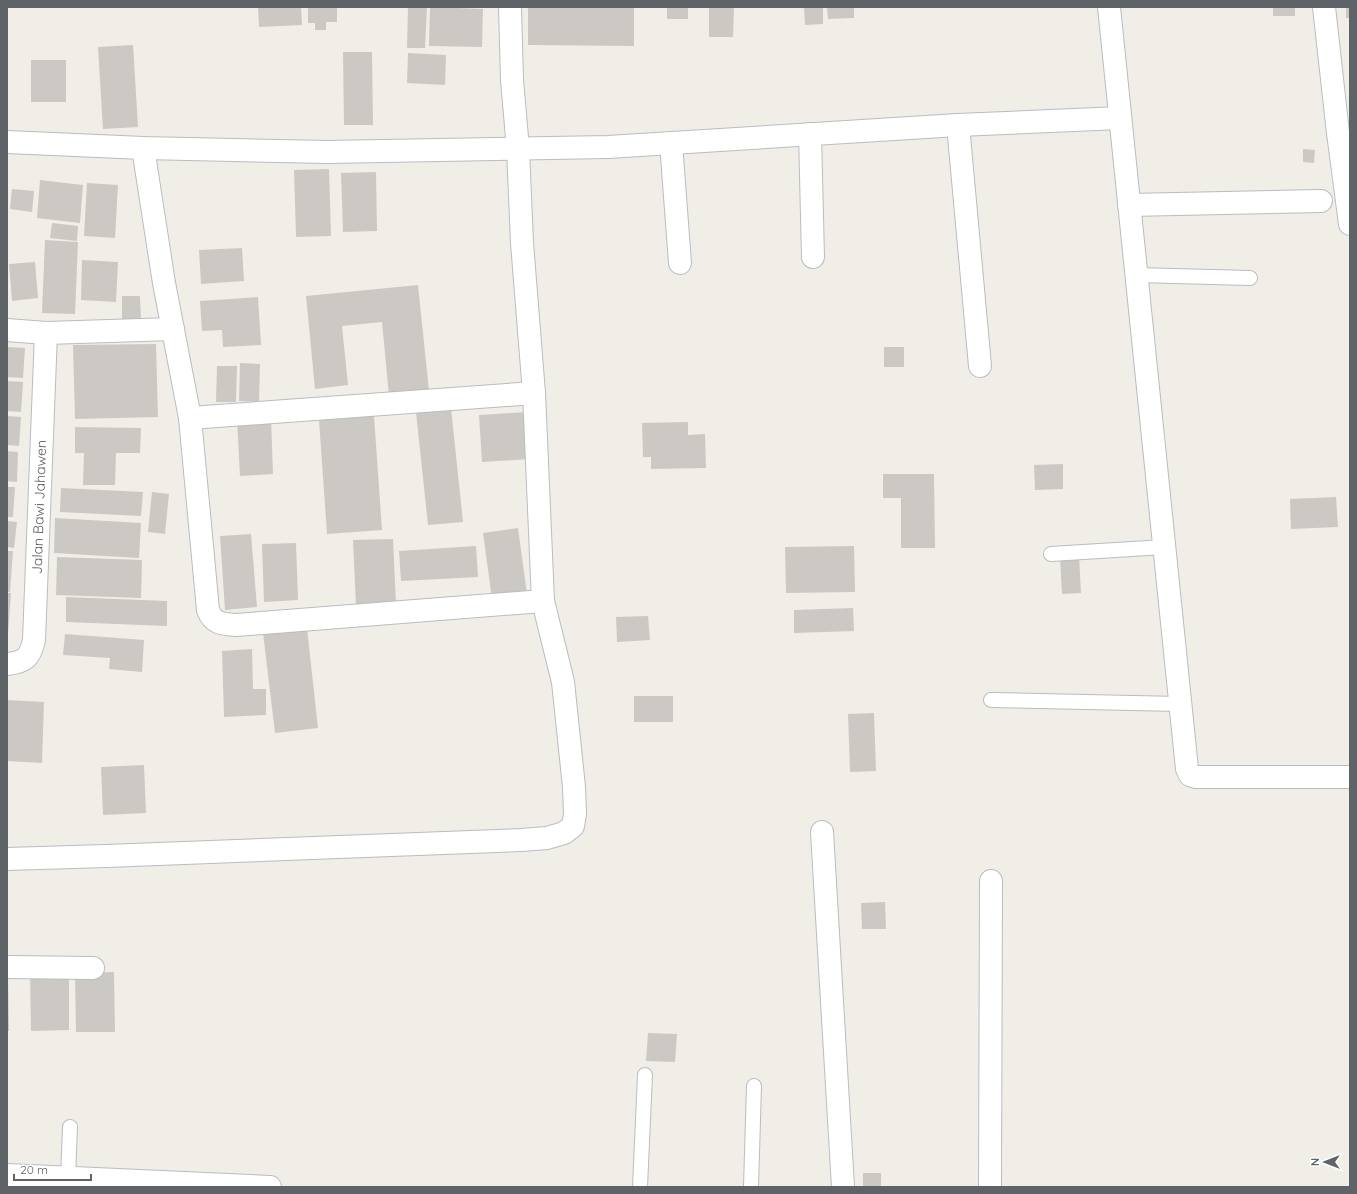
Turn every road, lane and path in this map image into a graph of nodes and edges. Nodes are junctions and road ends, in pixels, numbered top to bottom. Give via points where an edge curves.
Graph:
1 (510, 7) edge
2 (1109, 7) edge
3 (1324, 7) edge
4 (1120, 118) junction
5 (958, 124) junction
6 (810, 134) junction
7 (7, 142) edge
8 (671, 143) junction
9 (143, 148) junction
10 (518, 148) junction
11 (1321, 201) dead end
12 (1129, 205) junction
13 (1350, 224) edge
14 (813, 257) dead end
15 (680, 263) dead end
16 (1136, 275) junction
17 (1250, 278) dead end
18 (173, 329) junction
19 (7, 330) edge
20 (46, 333) junction
21 (980, 366) dead end
22 (534, 393) junction
23 (190, 418) junction
24 (1164, 547) junction
25 (1051, 554) dead end
26 (543, 600) junction
27 (7, 664) edge
28 (991, 700) dead end
29 (1180, 704) junction
30 (1350, 777) edge
31 (822, 832) dead end
32 (7, 859) edge
33 (991, 881) dead end
34 (7, 967) edge
35 (93, 968) dead end
36 (645, 1075) dead end
37 (754, 1086) dead end
38 (70, 1127) dead end
39 (7, 1175) edge
40 (68, 1177) junction
41 (218, 1186) edge
42 (270, 1187) edge
43 (640, 1187) edge
44 (751, 1187) edge
45 (843, 1187) edge
46 (990, 1187) edge

1 - 10 street via 512,80
2 - 4 street
3 - 13 street
4 - 5 street
4 - 12 street
5 - 6 street
5 - 21 street
6 - 8 street
6 - 14 street
7 - 9 street
8 - 10 street
8 - 15 street
9 - 10 street via 327,152
9 - 18 street
10 - 22 street via 522,243
11 - 12 street
12 - 16 street
16 - 17 lane
16 - 24 street
18 - 20 street
18 - 23 street
19 - 20 street
20 - 27 street, Jalan Bawi Jahawen via 34,640 32,652 21,662
22 - 23 street
22 - 26 street
23 - 26 street via 208,610 211,617 218,622 236,625
24 - 25 lane
24 - 29 street
26 - 32 street via 563,682 574,787 573,826 564,833 546,838 520,840
28 - 29 lane
29 - 30 street via 1187,769 1193,777
31 - 45 street
33 - 46 street
34 - 35 street
36 - 43 lane
37 - 44 lane
38 - 40 lane
39 - 40 street
40 - 41 street
41 - 42 street

